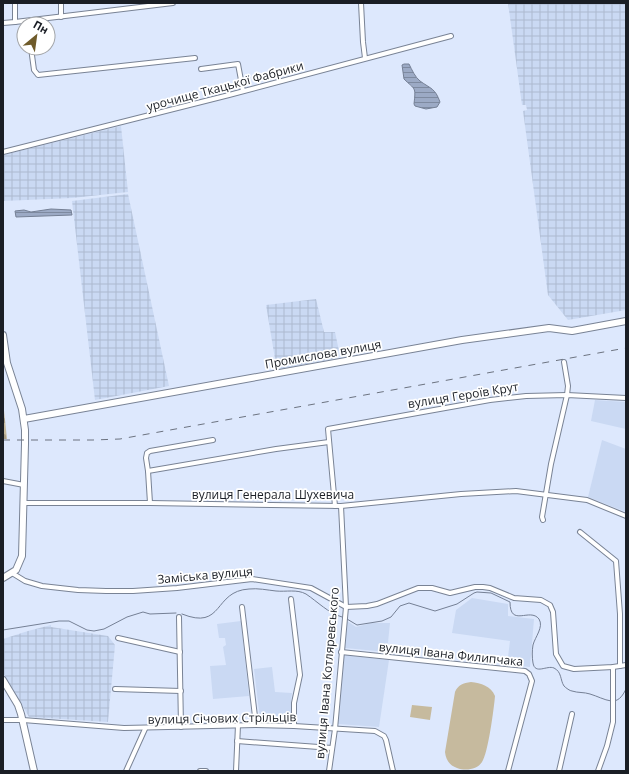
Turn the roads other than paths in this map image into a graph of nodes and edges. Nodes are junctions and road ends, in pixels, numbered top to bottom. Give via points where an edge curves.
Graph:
1 (14, 3) edge
2 (61, 3) edge
3 (170, 3) edge
4 (361, 3) edge
5 (61, 17) junction
6 (56, 18) edge
7 (15, 22) joint
8 (3, 23) edge
9 (451, 36) dead end
10 (32, 56) edge
11 (195, 58) dead end
12 (365, 58) junction
13 (201, 69) dead end
14 (243, 91) junction
15 (3, 152) edge
16 (626, 321) edge
17 (3, 335) edge
18 (564, 362) dead end
19 (567, 395) junction
20 (626, 398) edge
21 (24, 419) junction
22 (214, 440) dead end
23 (329, 442) junction
24 (148, 471) junction
25 (3, 481) edge
26 (24, 485) junction
27 (545, 494) junction
28 (24, 503) junction
29 (150, 503) junction
30 (335, 506) junction
31 (340, 506) junction
32 (626, 516) edge
33 (543, 520) dead end
34 (580, 532) dead end
35 (12, 573) junction
36 (3, 578) edge
37 (291, 599) dead end
38 (242, 607) dead end
39 (346, 607) junction
40 (179, 617) dead end
41 (118, 638) dead end
42 (180, 652) junction
43 (341, 652) junction
44 (626, 665) edge
45 (620, 666) junction
46 (613, 667) junction
47 (3, 680) edge
48 (115, 689) dead end
49 (181, 691) junction
50 (572, 714) dead end
51 (3, 720) edge
52 (23, 720) junction
53 (238, 725) junction
54 (256, 725) junction
55 (294, 726) junction
56 (181, 727) junction
57 (145, 729) junction
58 (335, 729) junction
59 (238, 741) junction
60 (332, 748) junction
61 (34, 771) edge
62 (126, 771) edge
63 (200, 771) edge
64 (206, 771) edge
65 (236, 771) edge
66 (329, 771) edge
67 (393, 771) edge
68 (508, 771) edge
69 (559, 771) edge
70 (598, 771) edge

1 - 7 street
2 - 5 street
3 - 5 street
4 - 12 street
5 - 6 street
7 - 8 street
9 - 12 street, урочище Ткацької Фабрики
10 - 11 street via 34,70 38,75
12 - 14 street, урочище Ткацької Фабрики
13 - 14 street via 238,64
14 - 15 street, урочище Ткацької Фабрики
16 - 21 street, Промислова вулиця via 572,331 548,328 462,340
17 - 21 street via 7,363
18 - 19 street
19 - 20 street, вулиця Героїв Крут
19 - 23 street, вулиця Героїв Крут via 490,400 328,429
19 - 27 street
21 - 26 street
22 - 24 street via 148,452
23 - 24 street
23 - 30 street
24 - 29 street
25 - 26 street
26 - 28 street
27 - 31 street, вулиця Генерала Шухевича via 508,491
27 - 32 street, вулиця Генерала Шухевича via 586,500
27 - 33 street
28 - 29 street, вулиця Генерала Шухевича
28 - 35 street via 22,556
29 - 30 street, вулиця Генерала Шухевича
30 - 31 street, вулиця Генерала Шухевича
31 - 39 street, вулиця Івана Котляревського
34 - 45 street via 616,561
35 - 36 street
35 - 39 street, Заміська вулиця via 25,581 42,586 106,591 177,588 252,579 311,588
37 - 55 street via 300,675 294,703
38 - 54 street
39 - 43 street, вулиця Івана Котляревського
39 - 46 street via 377,604 418,588 432,588 450,593 476,587 490,588 514,598 536,599 550,605 553,612 556,654 563,666 574,669
40 - 42 street
41 - 42 street
42 - 49 street
43 - 58 street, вулиця Івана Котляревського
43 - 68 street, вулиця Івана Филипчака via 525,671 532,681
44 - 45 street
45 - 46 street
46 - 70 street via 613,722
47 - 52 street via 18,705
48 - 49 street
49 - 56 street
50 - 69 street
51 - 52 street, вулиця Січових Стрільців
52 - 57 street, вулиця Січових Стрільців
52 - 61 street
53 - 54 street, вулиця Січових Стрільців
53 - 56 street, вулиця Січових Стрільців
53 - 59 street
54 - 55 street, вулиця Січових Стрільців
55 - 58 street, вулиця Січових Стрільців
56 - 57 street, вулиця Січових Стрільців
57 - 62 street
58 - 60 street, вулиця Івана Котляревського
58 - 67 street, вулиця Січових Стрільців via 375,731 384,736
59 - 60 street
59 - 65 street
60 - 66 street, вулиця Івана Котляревського
63 - 64 street

